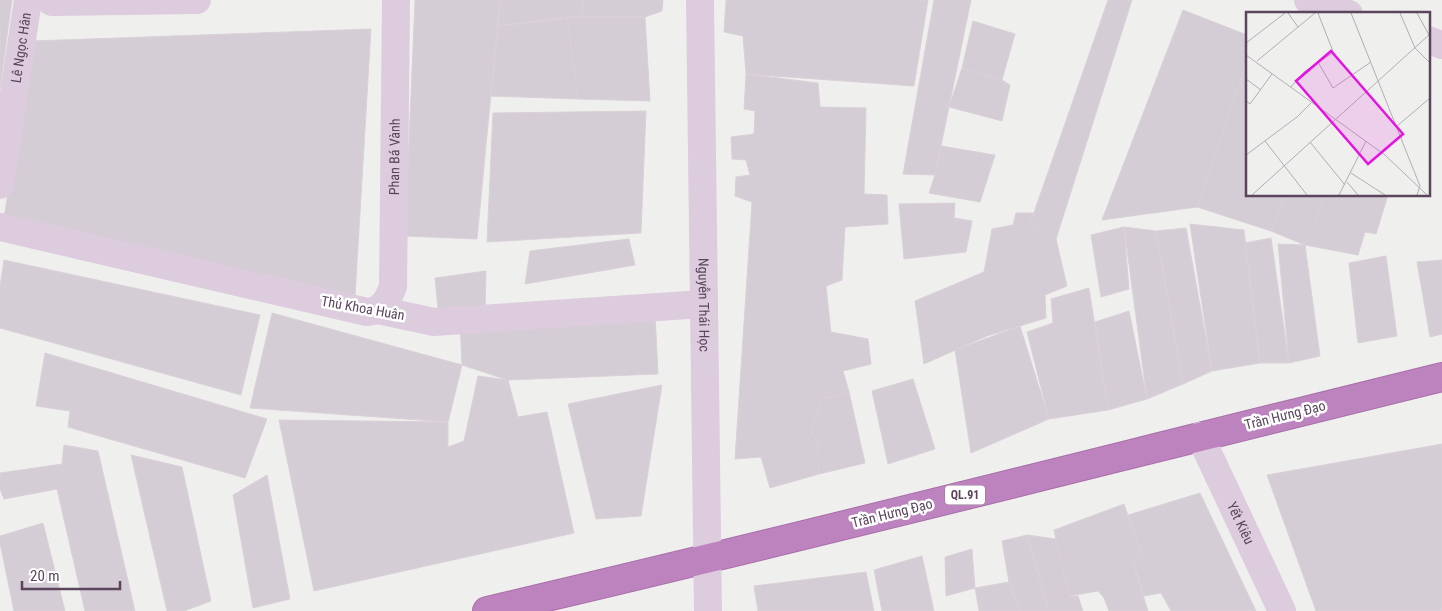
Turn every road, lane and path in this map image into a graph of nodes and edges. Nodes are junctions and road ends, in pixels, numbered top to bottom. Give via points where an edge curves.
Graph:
1 (28, 0) edge
2 (49, 0) edge
3 (197, 0) edge
4 (396, 0) edge
5 (700, 0) edge
6 (1309, 0) edge
7 (1343, 12) edge
8 (1430, 41) edge
9 (1442, 45) edge
10 (0, 185) edge
11 (0, 227) edge
12 (703, 304) junction
13 (378, 310) junction
14 (1442, 377) edge
15 (1200, 436) junction
16 (706, 560) junction
17 (487, 611) edge
18 (708, 611) edge
19 (1282, 611) edge

1 - 10 street, Lê Ngọc Hân
2 - 3 street
4 - 13 street, Phan Bá Vành via 393,287
5 - 12 street, Nguyễn Thái Học
6 - 7 street
8 - 9 street
11 - 13 street, Thủ Khoa Huân via 367,312
12 - 13 street, Thủ Khoa Huân via 434,322
12 - 16 street, Nguyễn Thái Học
14 - 15 highway, Trần Hưng Đạo / QL.91
15 - 16 highway, Trần Hưng Đạo / QL.91
15 - 19 street, Yết Kiêu
16 - 17 highway, Trần Hưng Đạo / QL.91
16 - 18 street, Nguyễn Thái Học

